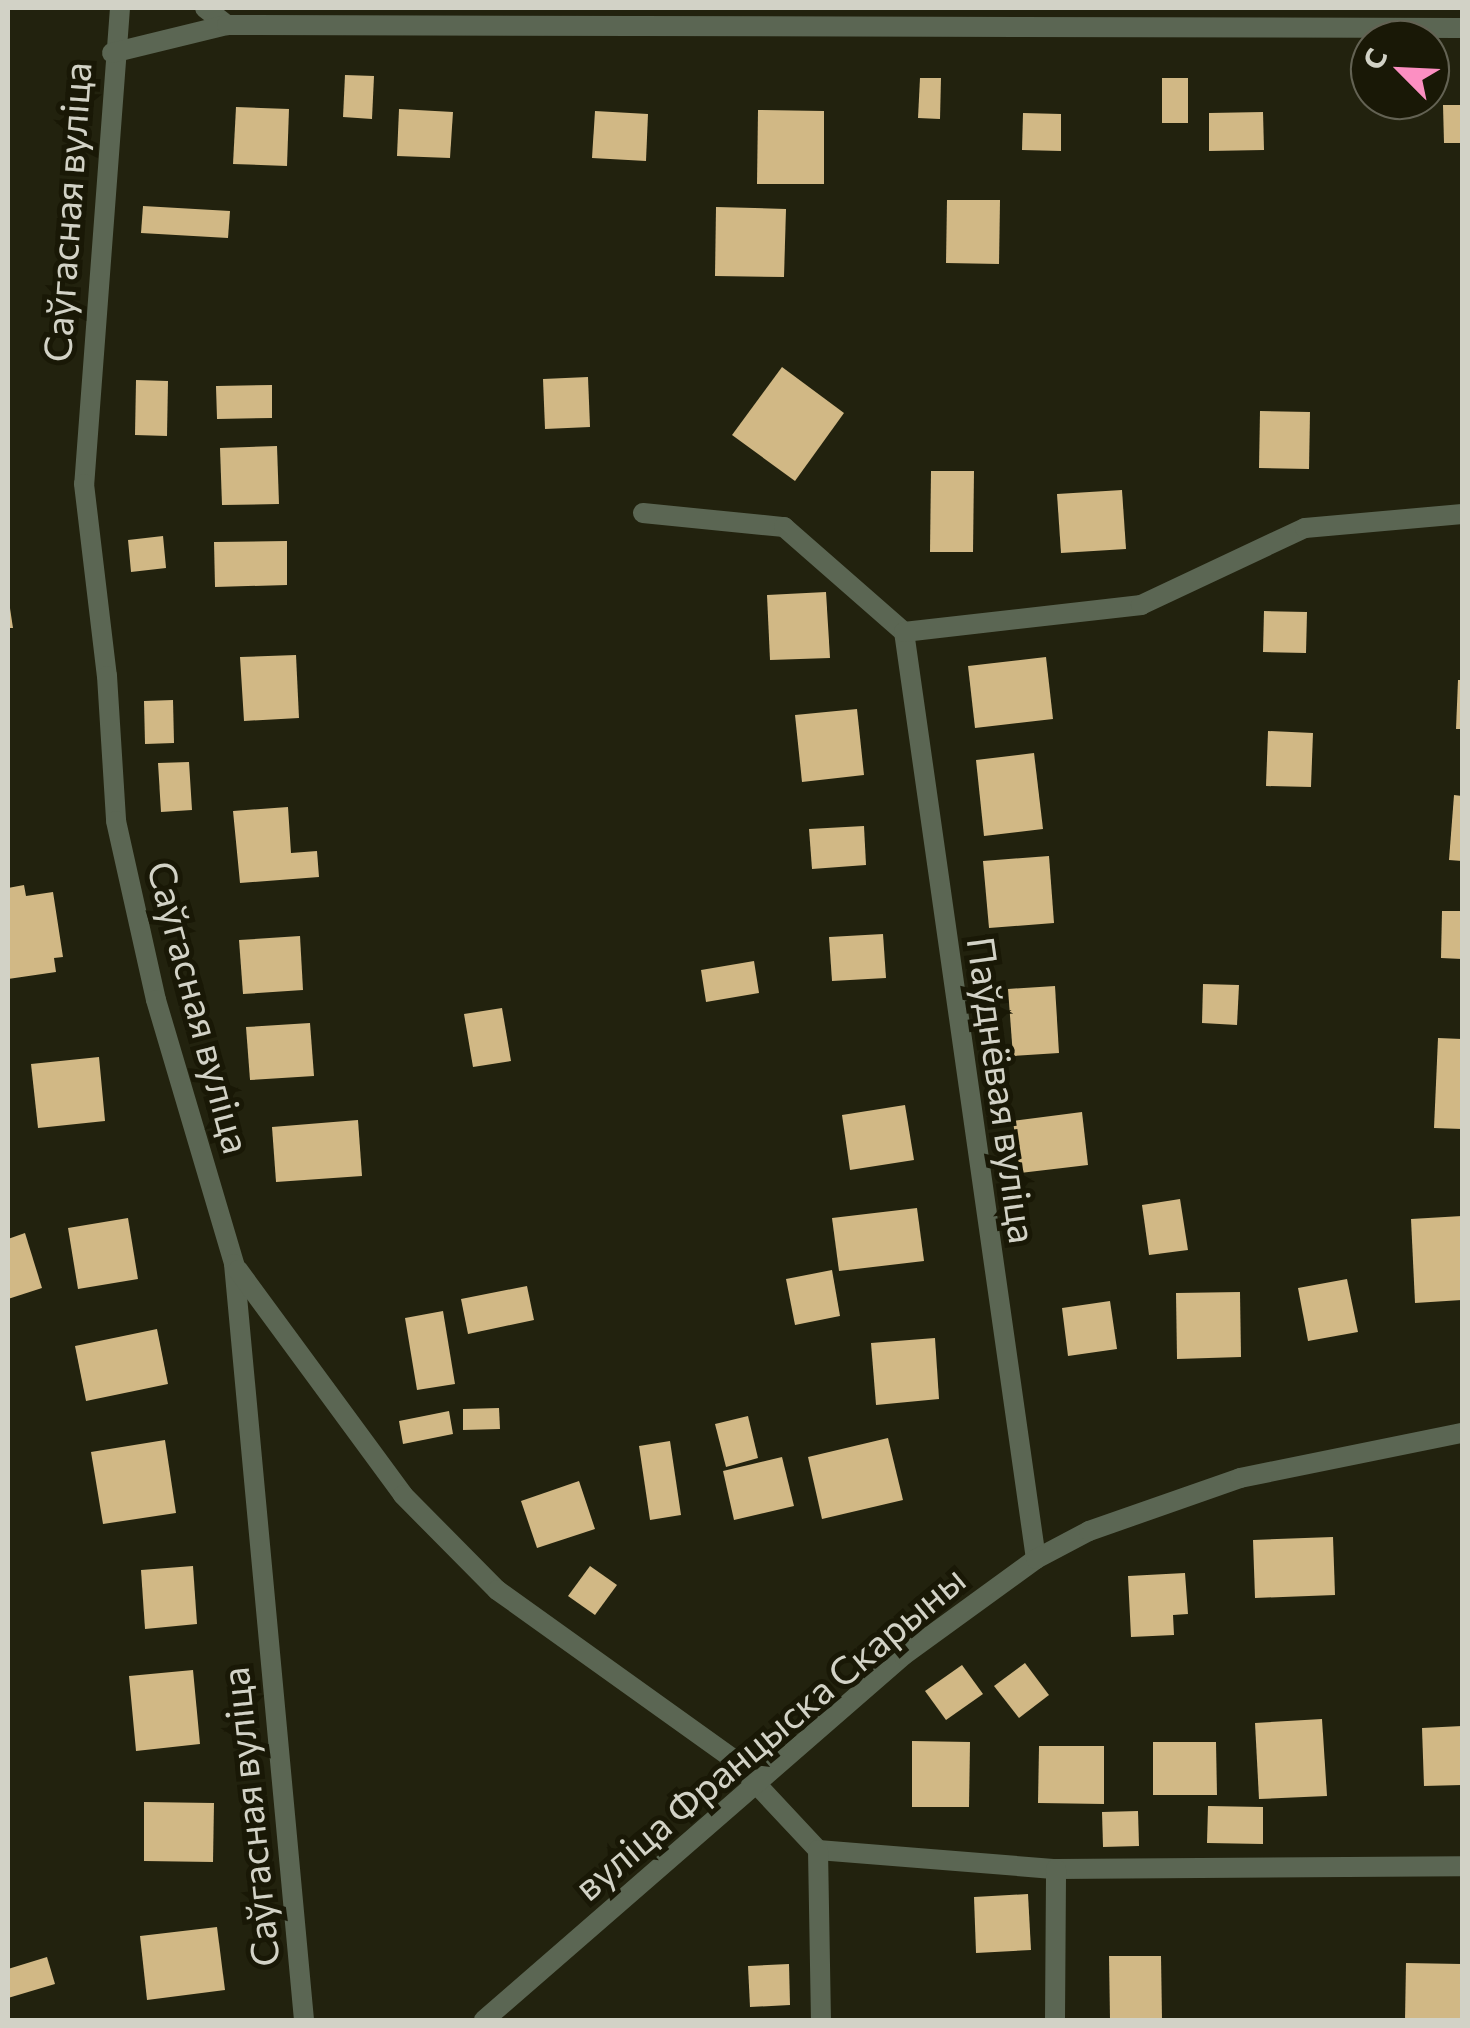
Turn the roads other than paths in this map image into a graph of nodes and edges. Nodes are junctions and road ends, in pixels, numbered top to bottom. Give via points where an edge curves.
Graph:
1 (120, 8) edge
2 (205, 8) edge
3 (227, 25) junction
4 (1462, 28) edge
5 (112, 53) junction
6 (642, 514) dead end
7 (1462, 514) edge
8 (904, 632) junction
9 (234, 1264) junction
10 (1462, 1433) edge
11 (1036, 1558) junction
12 (755, 1780) junction
13 (818, 1850) junction
14 (1462, 1866) edge
15 (1056, 1870) junction
16 (304, 2020) edge
17 (484, 2020) edge
18 (821, 2020) edge
19 (1055, 2020) edge

1 - 5 street, Саўгасная вуліца
2 - 3 street
3 - 4 street
3 - 5 street
5 - 9 street, Саўгасная вуліца via 84,484 116,822 156,1000
6 - 8 street via 784,526
7 - 8 street via 1305,528 1142,605
8 - 11 street, Паўднёвая вуліца
9 - 12 street via 403,1496 497,1590
9 - 16 street, Саўгасная вуліца
10 - 11 street, вуліца Францыска Скарыны via 1240,1478 1090,1531
11 - 12 street, вуліца Францыска Скарыны
12 - 13 street
12 - 17 street, вуліца Францыска Скарыны
13 - 15 street
13 - 18 street
14 - 15 street
15 - 19 street

